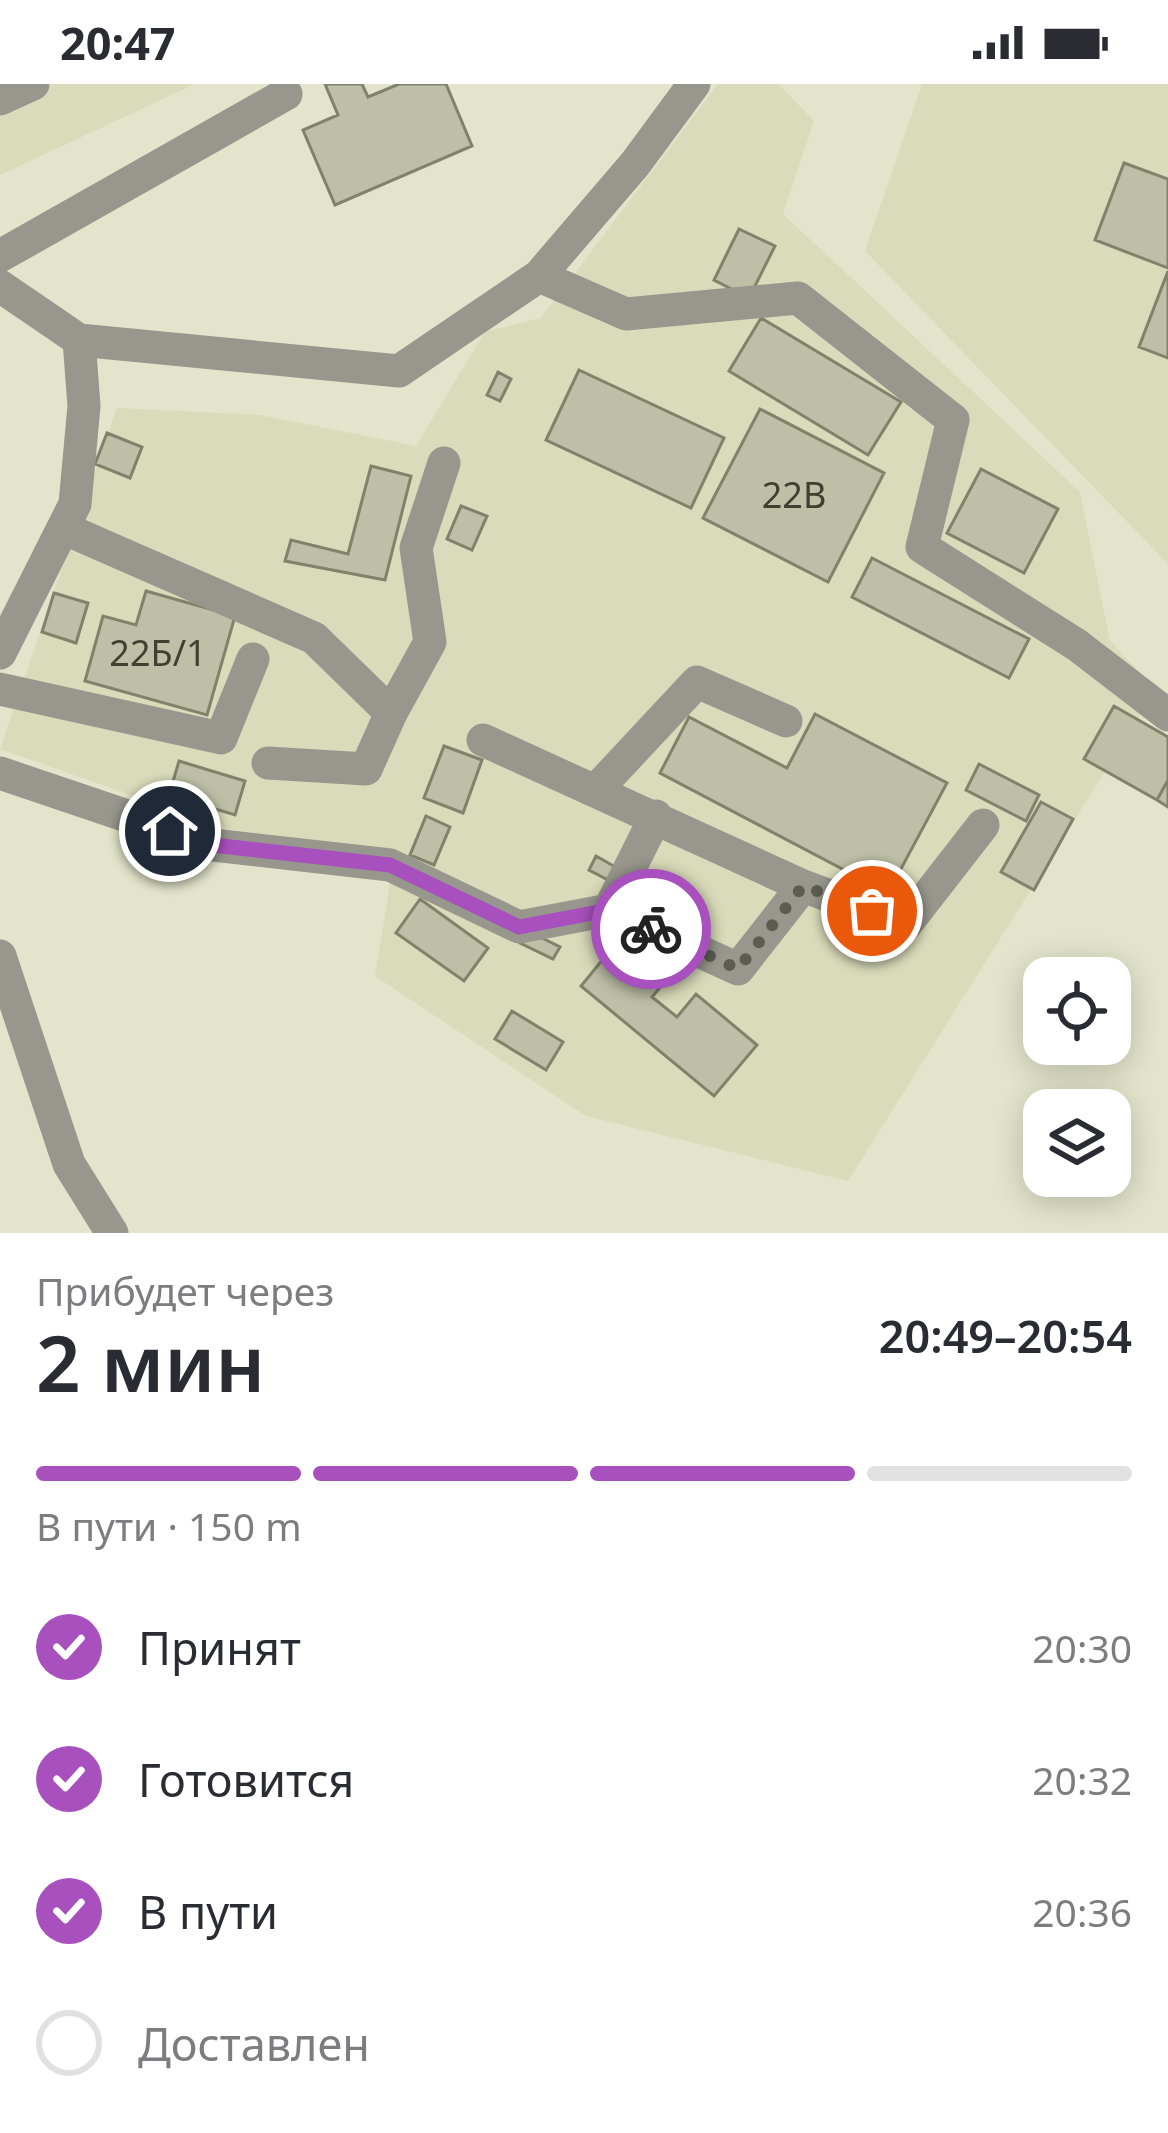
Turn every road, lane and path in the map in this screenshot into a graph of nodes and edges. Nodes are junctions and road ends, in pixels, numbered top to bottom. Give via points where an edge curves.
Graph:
1 (33, 84) edge
2 (694, 84) edge
3 (286, 94) dead end
4 (0, 99) edge
5 (0, 256) edge
6 (539, 276) junction
7 (0, 286) edge
8 (79, 340) junction
9 (444, 464) dead end
10 (63, 528) junction
11 (0, 653) edge
12 (253, 659) dead end
13 (0, 688) edge
14 (391, 712) junction
15 (1168, 716) edge
16 (786, 721) dead end
17 (483, 740) dead end
18 (268, 763) dead end
19 (0, 773) edge
20 (598, 788) junction
21 (656, 816) junction
22 (983, 825) dead end
23 (803, 886) junction
24 (609, 910) junction
25 (0, 956) edge
26 (112, 1233) edge

1 - 4 street
2 - 6 street
3 - 5 street
6 - 8 street via 399,371
6 - 15 street via 626,314 798,298 953,420 922,547 1077,646
7 - 8 street
8 - 10 street via 84,406 75,504
9 - 14 street via 416,548 430,642
10 - 11 street
10 - 14 street via 314,638
12 - 13 street via 221,739
14 - 18 street via 366,769
16 - 20 street via 698,682
17 - 20 street
19 - 24 street via 213,845 390,865 519,927
20 - 21 street
21 - 23 street
21 - 24 street
22 - 23 street via 906,923
23 - 24 street via 738,969
25 - 26 street via 69,1164

